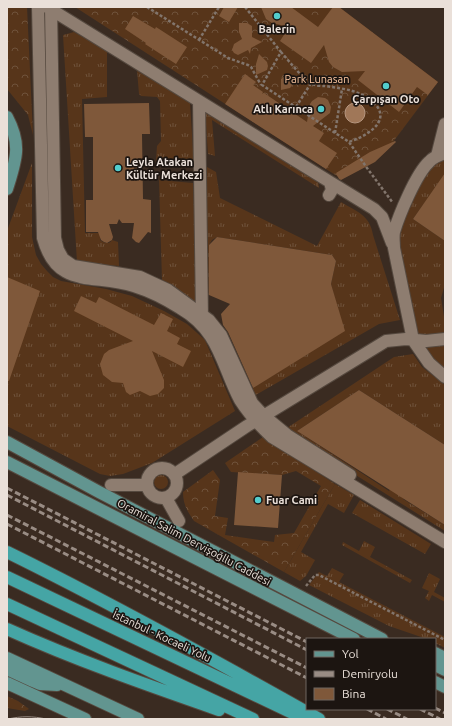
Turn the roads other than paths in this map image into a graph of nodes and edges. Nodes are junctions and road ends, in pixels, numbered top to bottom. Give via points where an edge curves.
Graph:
1 (38, 7) edge
2 (50, 8) edge
3 (199, 101) junction
4 (7, 117) edge
5 (445, 124) edge
6 (441, 154) edge
7 (330, 182) junction
8 (7, 189) edge
9 (330, 195) dead end
10 (394, 248) junction
11 (202, 319) junction
12 (445, 339) edge
13 (413, 340) junction
14 (445, 377) edge
15 (259, 418) junction
16 (7, 442) edge
17 (7, 462) edge
18 (175, 474) junction
19 (111, 485) dead end
20 (147, 485) junction
21 (166, 498) junction
22 (179, 521) dead end
23 (445, 533) edge
24 (445, 542) edge
25 (7, 552) edge
26 (7, 577) edge
27 (7, 604) edge
28 (7, 629) edge
29 (352, 638) edge
30 (383, 638) edge
31 (436, 654) edge
32 (7, 658) edge
33 (445, 658) edge
34 (436, 666) edge
35 (7, 669) edge
36 (445, 670) edge
37 (436, 682) edge
38 (7, 683) edge
39 (64, 686) junction
40 (445, 687) edge
41 (85, 719) edge
42 (138, 719) edge
43 (243, 719) edge
44 (253, 719) edge
45 (305, 719) edge
46 (320, 719) edge

1 - 11 street via 43,238 47,251 53,262 64,272 133,285
2 - 3 street
2 - 11 street via 55,238 58,250 63,259 73,266 140,276 168,290
3 - 7 street
3 - 11 street
4 - 8 main road via 16,136 17,147
5 - 6 street
6 - 10 street via 428,162 420,173 400,213 394,234
7 - 9 street
7 - 10 street via 382,216
10 - 13 street
11 - 15 street via 209,320 221,335
12 - 13 street
13 - 14 street via 429,363
13 - 15 street via 386,341
15 - 18 street
15 - 23 street
15 - 24 street via 272,437
16 - 30 main road, Oramiral Salim Dervişoğllu Caddesi
17 - 29 main road, Oramiral Salim Dervişoğllu Caddesi
18 - 20 street via 166,468 156,469 149,475
18 - 21 street via 177,488
19 - 20 street
20 - 21 street via 156,497
21 - 22 street
25 - 46 highway
26 - 45 highway, İstanbul - Kocaeli Yolu
27 - 44 highway
28 - 43 highway via 137,682
31 - 33 main road
32 - 39 main road
34 - 36 main road
35 - 39 main road via 40,684
37 - 40 main road
38 - 41 main road
39 - 42 main road

